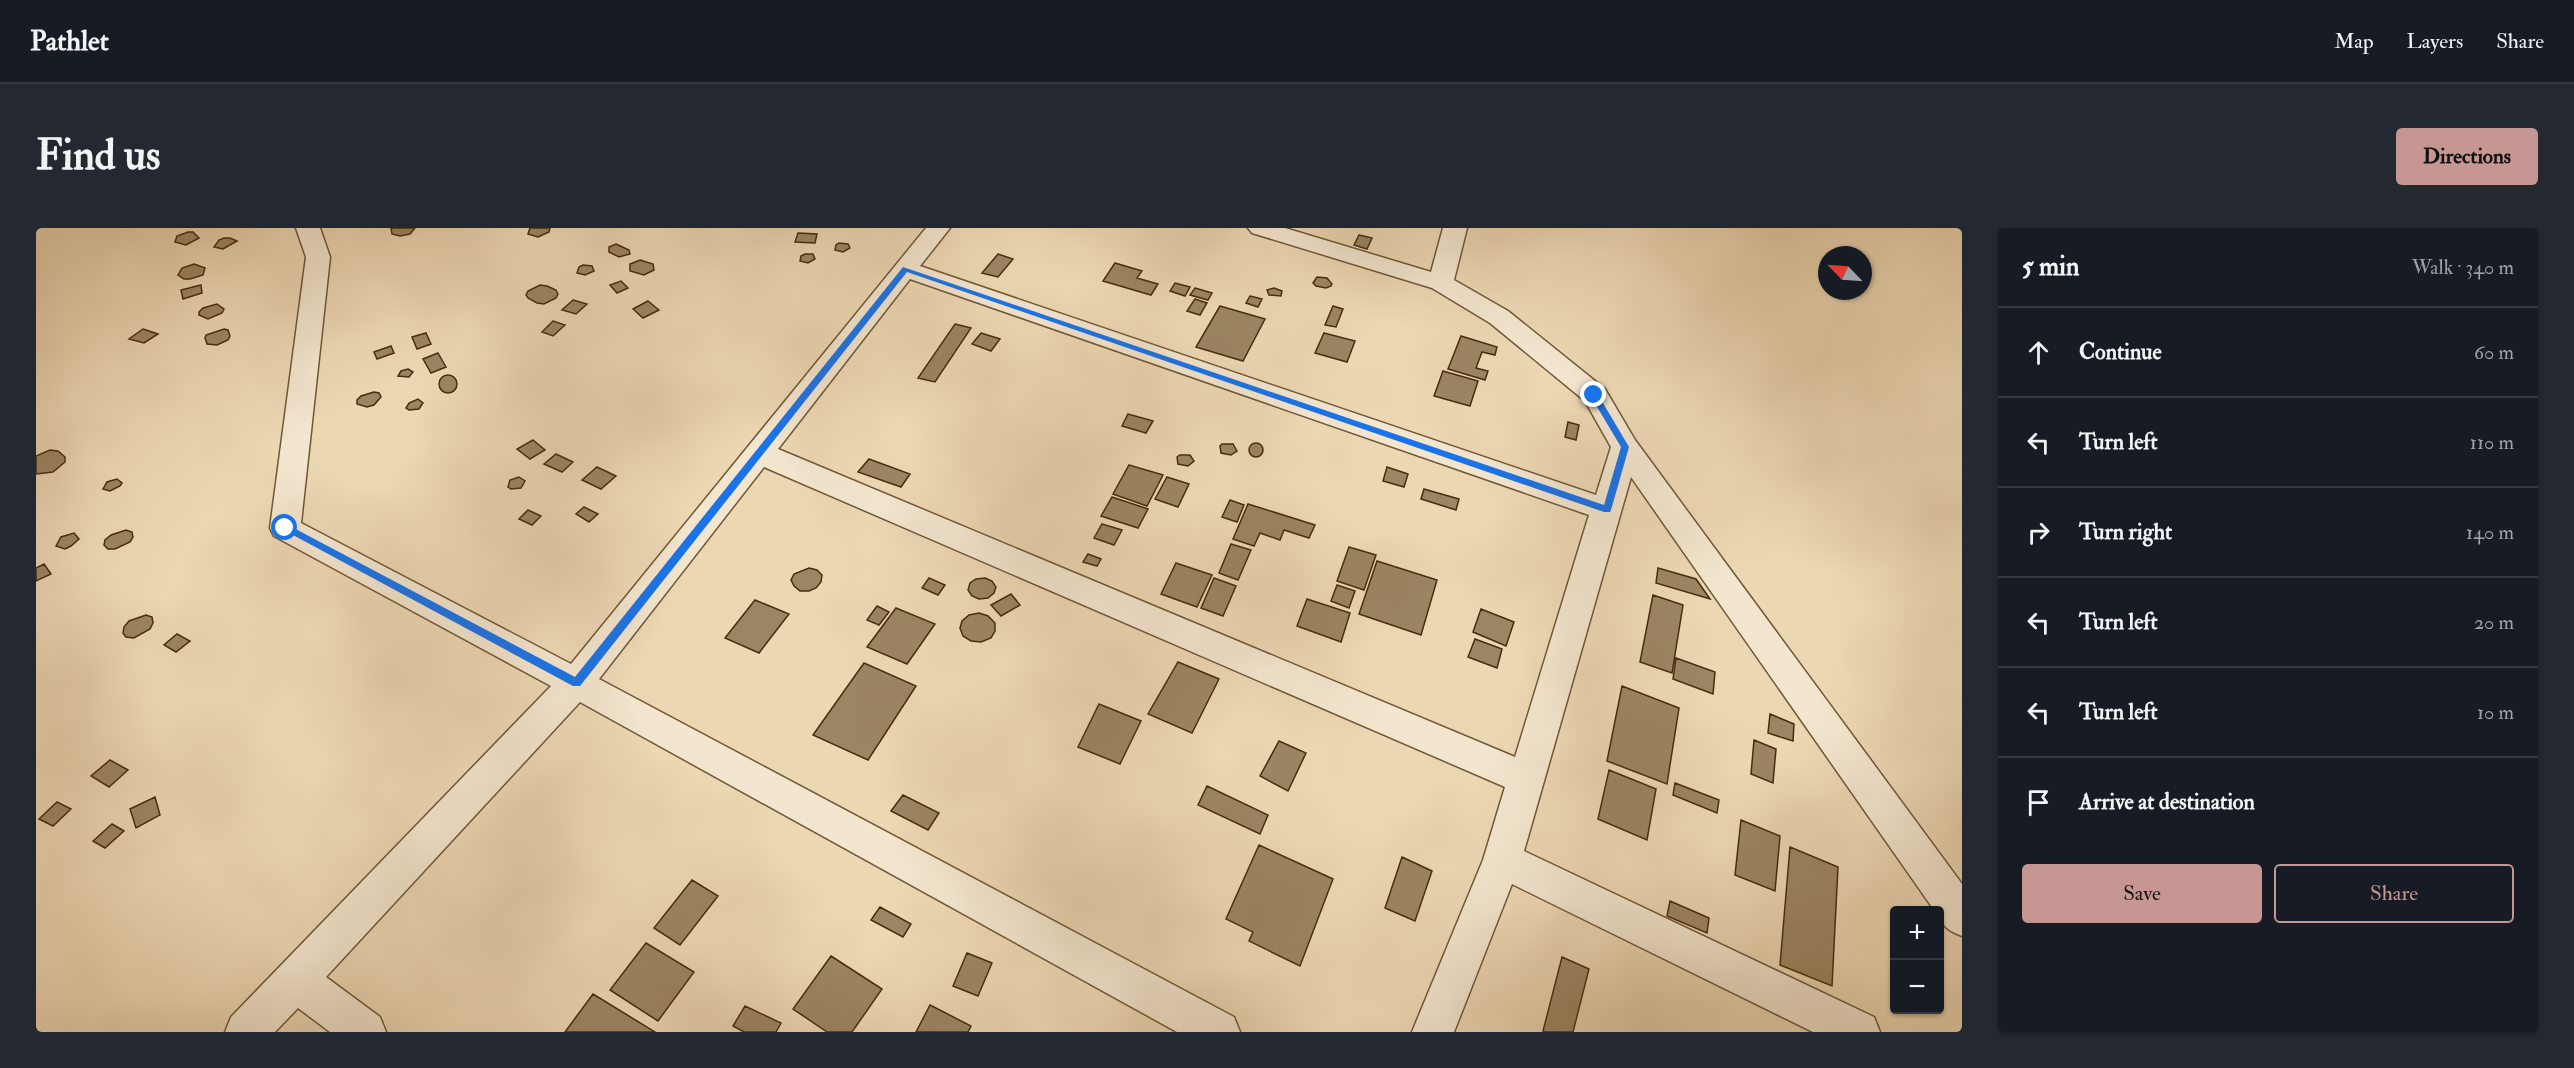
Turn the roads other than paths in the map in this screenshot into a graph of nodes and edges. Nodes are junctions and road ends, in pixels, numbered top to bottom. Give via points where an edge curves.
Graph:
1 (308, 228) edge
2 (938, 228) edge
3 (1260, 228) edge
4 (1455, 228) edge
5 (905, 269) junction
6 (1441, 283) junction
7 (1625, 447) junction
8 (759, 453) junction
9 (1607, 510) junction
10 (576, 683) junction
11 (1526, 779) junction
12 (1502, 860) junction
13 (1962, 917) edge
14 (295, 980) junction
15 (246, 1032) edge
16 (365, 1032) edge
17 (1219, 1032) edge
18 (1433, 1032) edge
19 (1859, 1032) edge

1 - 10 street via 318,257 285,528
2 - 5 street
3 - 6 street
4 - 6 street
5 - 8 street
5 - 9 street
6 - 7 street via 1499,317 1594,395
7 - 9 street
7 - 13 street
8 - 10 street
8 - 11 street
9 - 11 street
10 - 14 street
10 - 17 street
11 - 12 street
12 - 18 street
12 - 19 street
14 - 15 street
14 - 16 street

